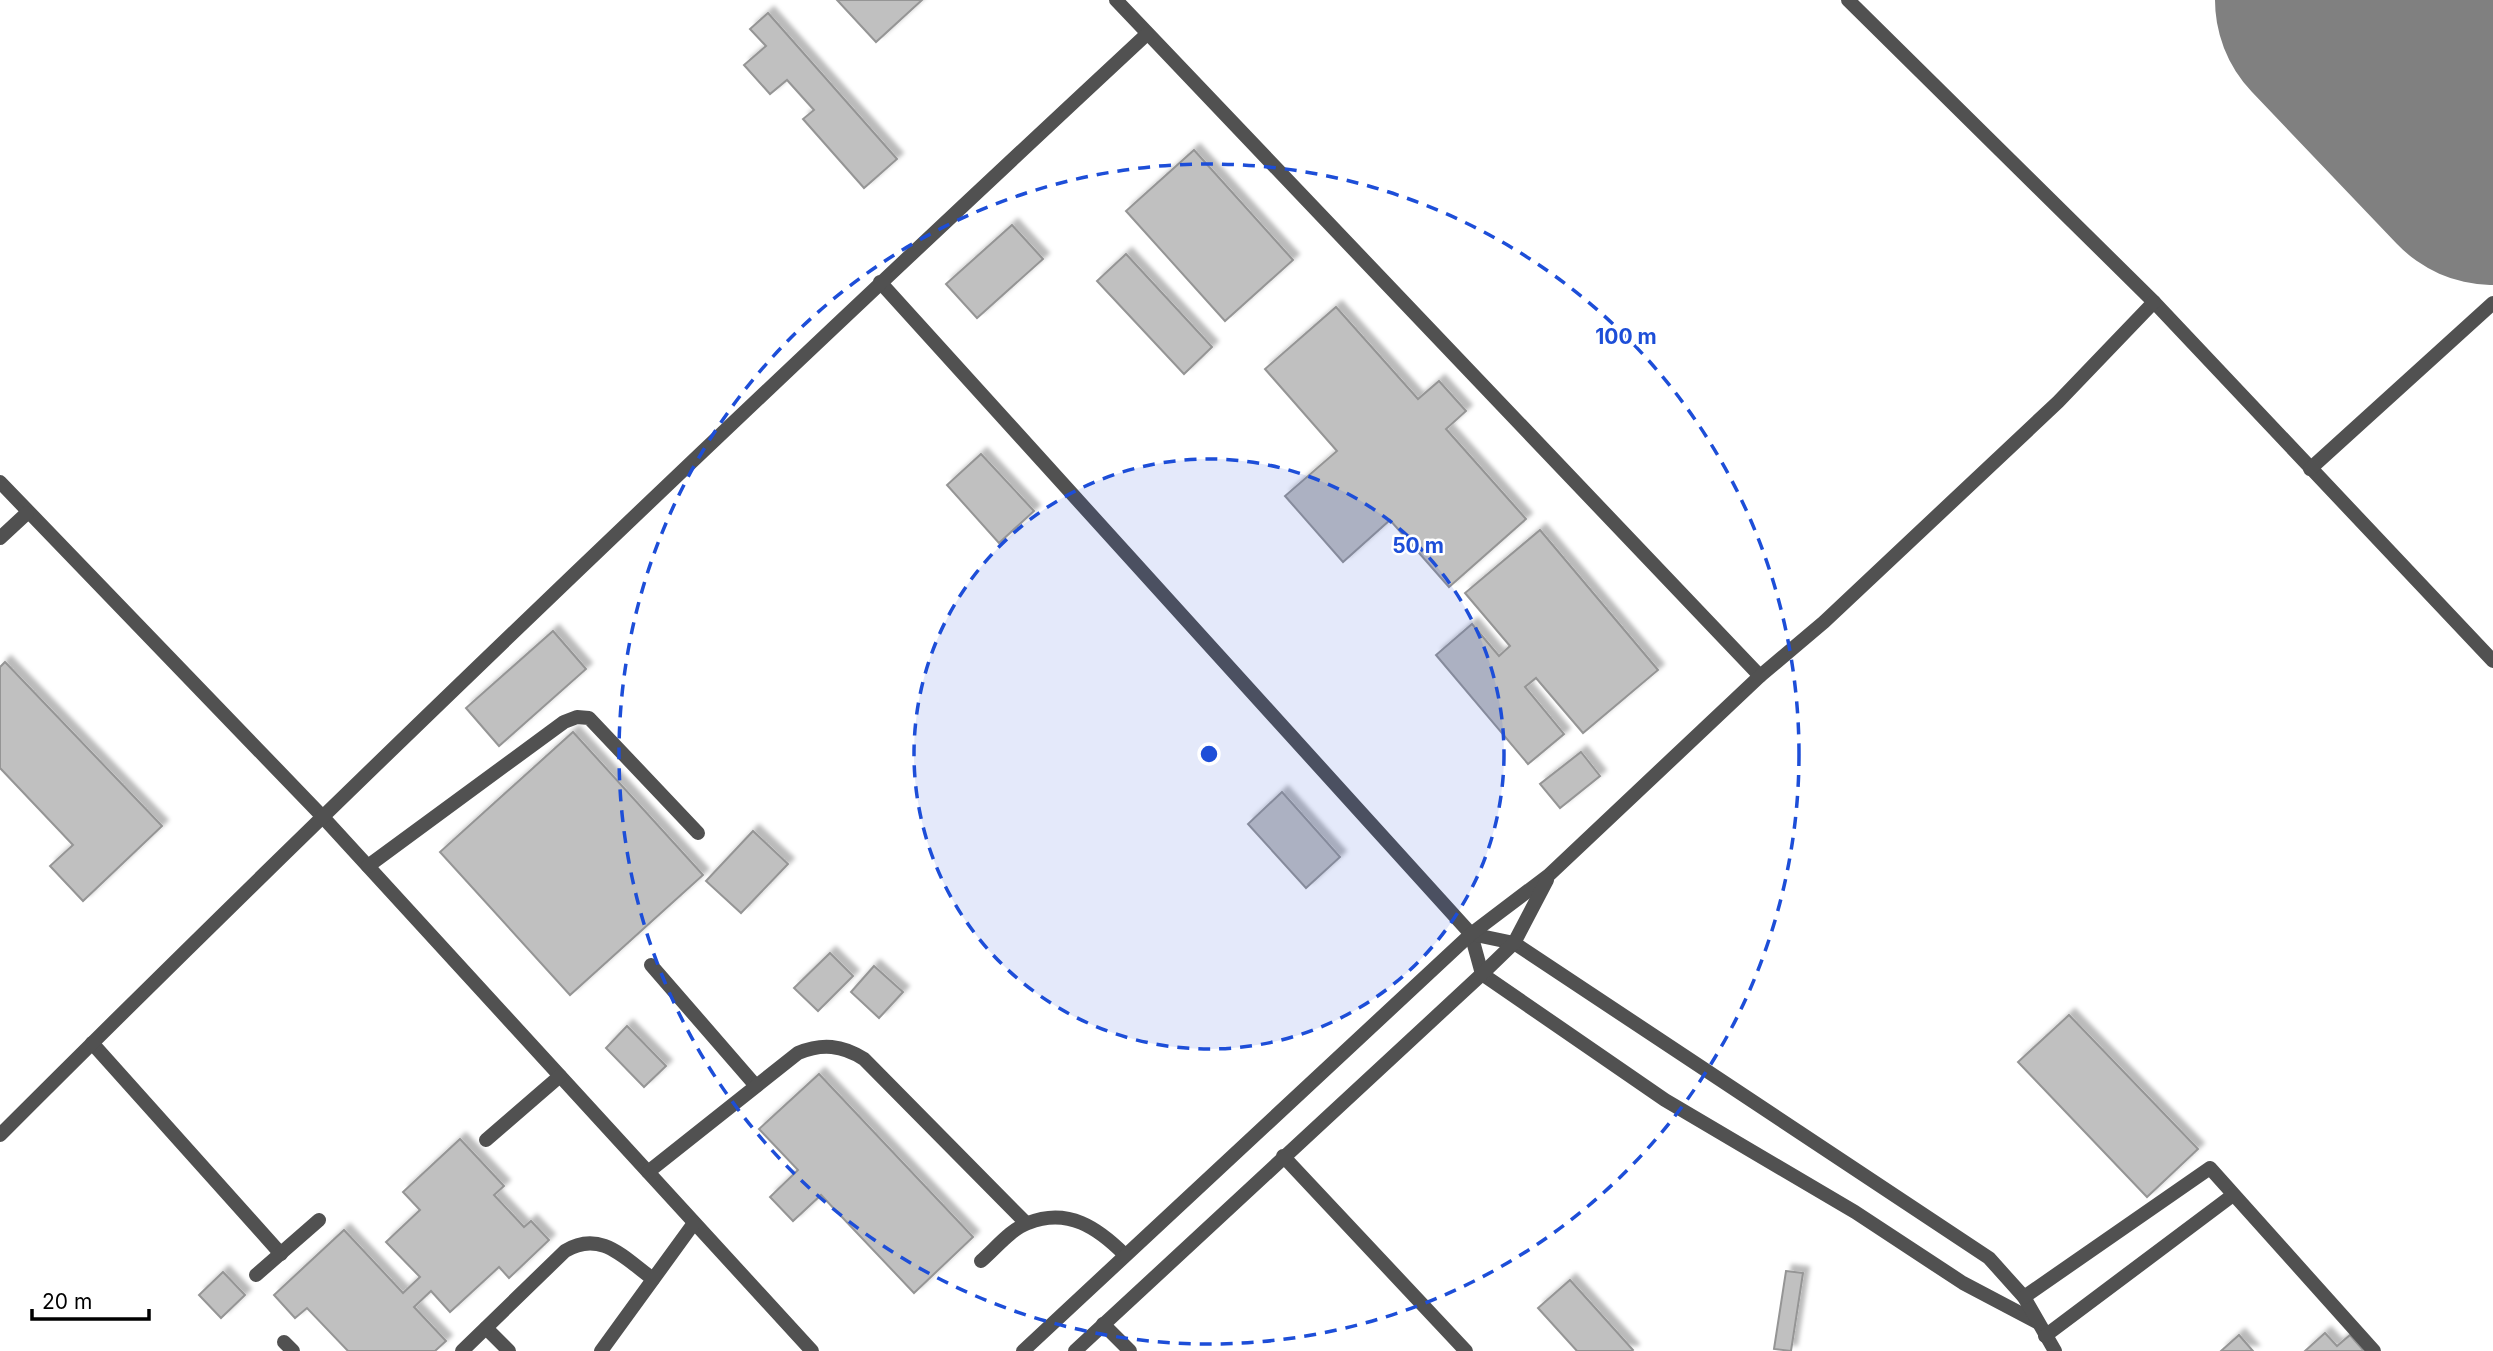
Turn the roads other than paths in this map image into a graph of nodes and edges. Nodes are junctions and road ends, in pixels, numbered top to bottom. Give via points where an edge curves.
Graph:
1 (1116, 0) edge
2 (1848, 0) edge
3 (1147, 34) junction
4 (880, 282) junction
5 (2154, 302) junction
6 (2493, 303) edge
7 (2310, 469) junction
8 (0, 482) edge
9 (27, 513) junction
10 (0, 538) edge
11 (2493, 662) edge
12 (1760, 676) junction
13 (321, 815) junction
14 (698, 833) dead end
15 (368, 866) junction
16 (1549, 875) junction
17 (1471, 933) junction
18 (1514, 943) junction
19 (651, 965) dead end
20 (1482, 974) junction
21 (92, 1043) junction
22 (560, 1076) junction
23 (756, 1086) junction
24 (0, 1135) edge
25 (486, 1140) dead end
26 (1283, 1156) junction
27 (648, 1172) junction
28 (2234, 1195) junction
29 (319, 1220) dead end
30 (694, 1223) junction
31 (1026, 1223) junction
32 (281, 1254) junction
33 (1125, 1255) junction
34 (981, 1261) dead end
35 (256, 1275) dead end
36 (653, 1279) junction
37 (2024, 1297) junction
38 (2037, 1322) junction
39 (1103, 1324) junction
40 (486, 1328) junction
41 (2045, 1336) junction
42 (462, 1351) edge
43 (509, 1351) edge
44 (601, 1351) edge
45 (812, 1351) edge
46 (1023, 1351) edge
47 (1075, 1351) edge
48 (1130, 1351) edge
49 (1466, 1351) edge
50 (2055, 1351) edge
51 (2374, 1351) edge

1 - 3 lane
2 - 5 lane
3 - 4 lane
3 - 12 lane
4 - 13 lane
4 - 17 lane
5 - 7 lane
5 - 12 lane via 2058,401 1824,622
6 - 7 lane
7 - 11 lane
8 - 9 lane
9 - 10 lane
9 - 13 lane
12 - 16 lane
13 - 15 lane
13 - 21 lane
14 - 15 lane via 589,718 577,717
15 - 22 lane
16 - 17 lane
16 - 18 lane
17 - 18 lane
17 - 20 lane
17 - 33 lane
18 - 20 lane
18 - 37 lane via 1989,1258
19 - 23 lane
20 - 26 lane
20 - 38 lane via 1665,1100 1855,1212 1963,1283
21 - 24 lane
21 - 32 lane
22 - 25 lane
22 - 27 lane
23 - 27 lane
23 - 31 lane via 798,1053 815,1046 849,1049
26 - 39 lane
26 - 49 lane
27 - 30 lane
28 - 37 lane via 2210,1168
28 - 41 lane
28 - 51 lane
29 - 32 lane
30 - 36 lane
30 - 45 lane
31 - 33 lane via 1046,1218 1074,1220 1102,1232
31 - 34 lane
32 - 35 lane
33 - 46 lane
36 - 40 lane via 607,1246 589,1241 577,1244
36 - 44 lane
37 - 38 lane
38 - 41 lane
39 - 47 lane
39 - 48 lane
40 - 42 lane
40 - 43 lane
41 - 50 lane

